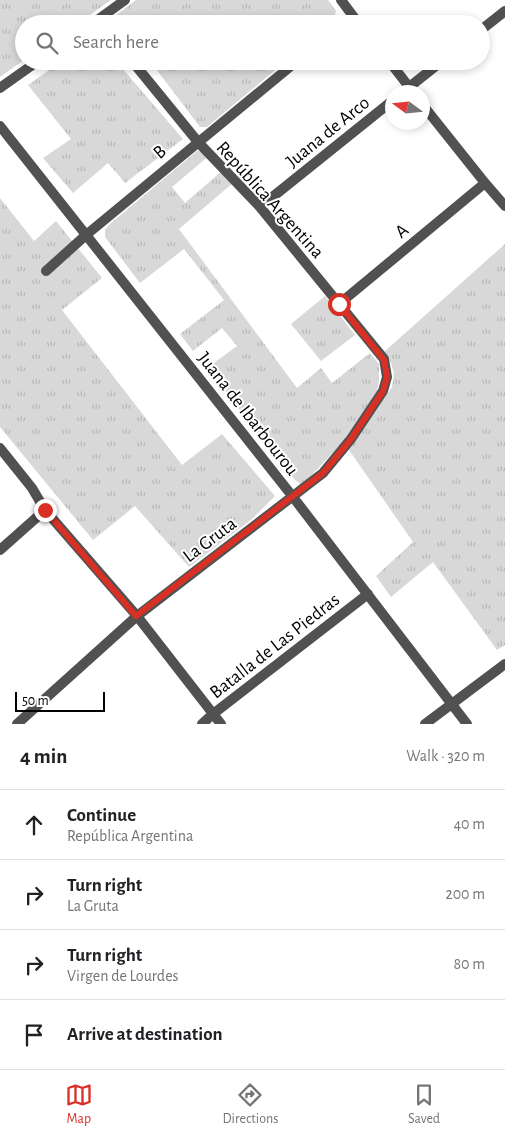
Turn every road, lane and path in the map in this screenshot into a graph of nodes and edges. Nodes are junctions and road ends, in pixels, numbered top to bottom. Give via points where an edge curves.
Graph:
1 (125, 0) edge
2 (341, 0) edge
3 (505, 11) edge
4 (106, 15) edge
5 (352, 15) edge
6 (490, 23) edge
7 (25, 70) edge
8 (139, 70) edge
9 (286, 70) edge
10 (395, 70) edge
11 (432, 70) edge
12 (405, 85) edge
13 (416, 85) edge
14 (0, 88) edge
15 (385, 107) edge
16 (430, 114) edge
17 (0, 126) edge
18 (198, 142) junction
19 (485, 183) junction
20 (505, 206) edge
21 (260, 207) junction
22 (86, 235) junction
23 (46, 271) dead end
24 (339, 304) junction
25 (384, 360) joint
26 (0, 448) edge
27 (293, 497) junction
28 (45, 510) junction
29 (0, 550) edge
30 (368, 594) junction
31 (136, 616) junction
32 (505, 664) edge
33 (451, 704) junction
34 (213, 714) junction
35 (17, 724) edge
36 (202, 724) edge
37 (221, 724) edge
38 (425, 724) edge
39 (466, 724) edge

1 - 4 street
2 - 5 street
3 - 6 street
7 - 14 street
8 - 18 street, República Argentina
9 - 18 street, B
10 - 12 street
11 - 13 street
15 - 21 street, Juana de Arco
16 - 19 street
17 - 22 street, Juana de Ibarbourou
18 - 21 street, República Argentina
18 - 22 street, B
19 - 20 street
19 - 24 street, A
21 - 24 street, República Argentina
22 - 23 street, B
22 - 27 street, Juana de Ibarbourou
24 - 25 street, República Argentina
25 - 27 street, La Gruta via 387,377 383,391 351,439 323,473
26 - 28 street
27 - 30 street, Juana de Ibarbourou
27 - 31 street, La Gruta
28 - 29 street
28 - 31 street
30 - 33 street, Juana de Ibarbourou
30 - 34 street, Batalla de Las Piedras
31 - 34 street
31 - 35 street, La Gruta
32 - 33 street
33 - 38 street
33 - 39 street, Juana de Ibarbourou
34 - 36 street, Batalla de Las Piedras
34 - 37 street

